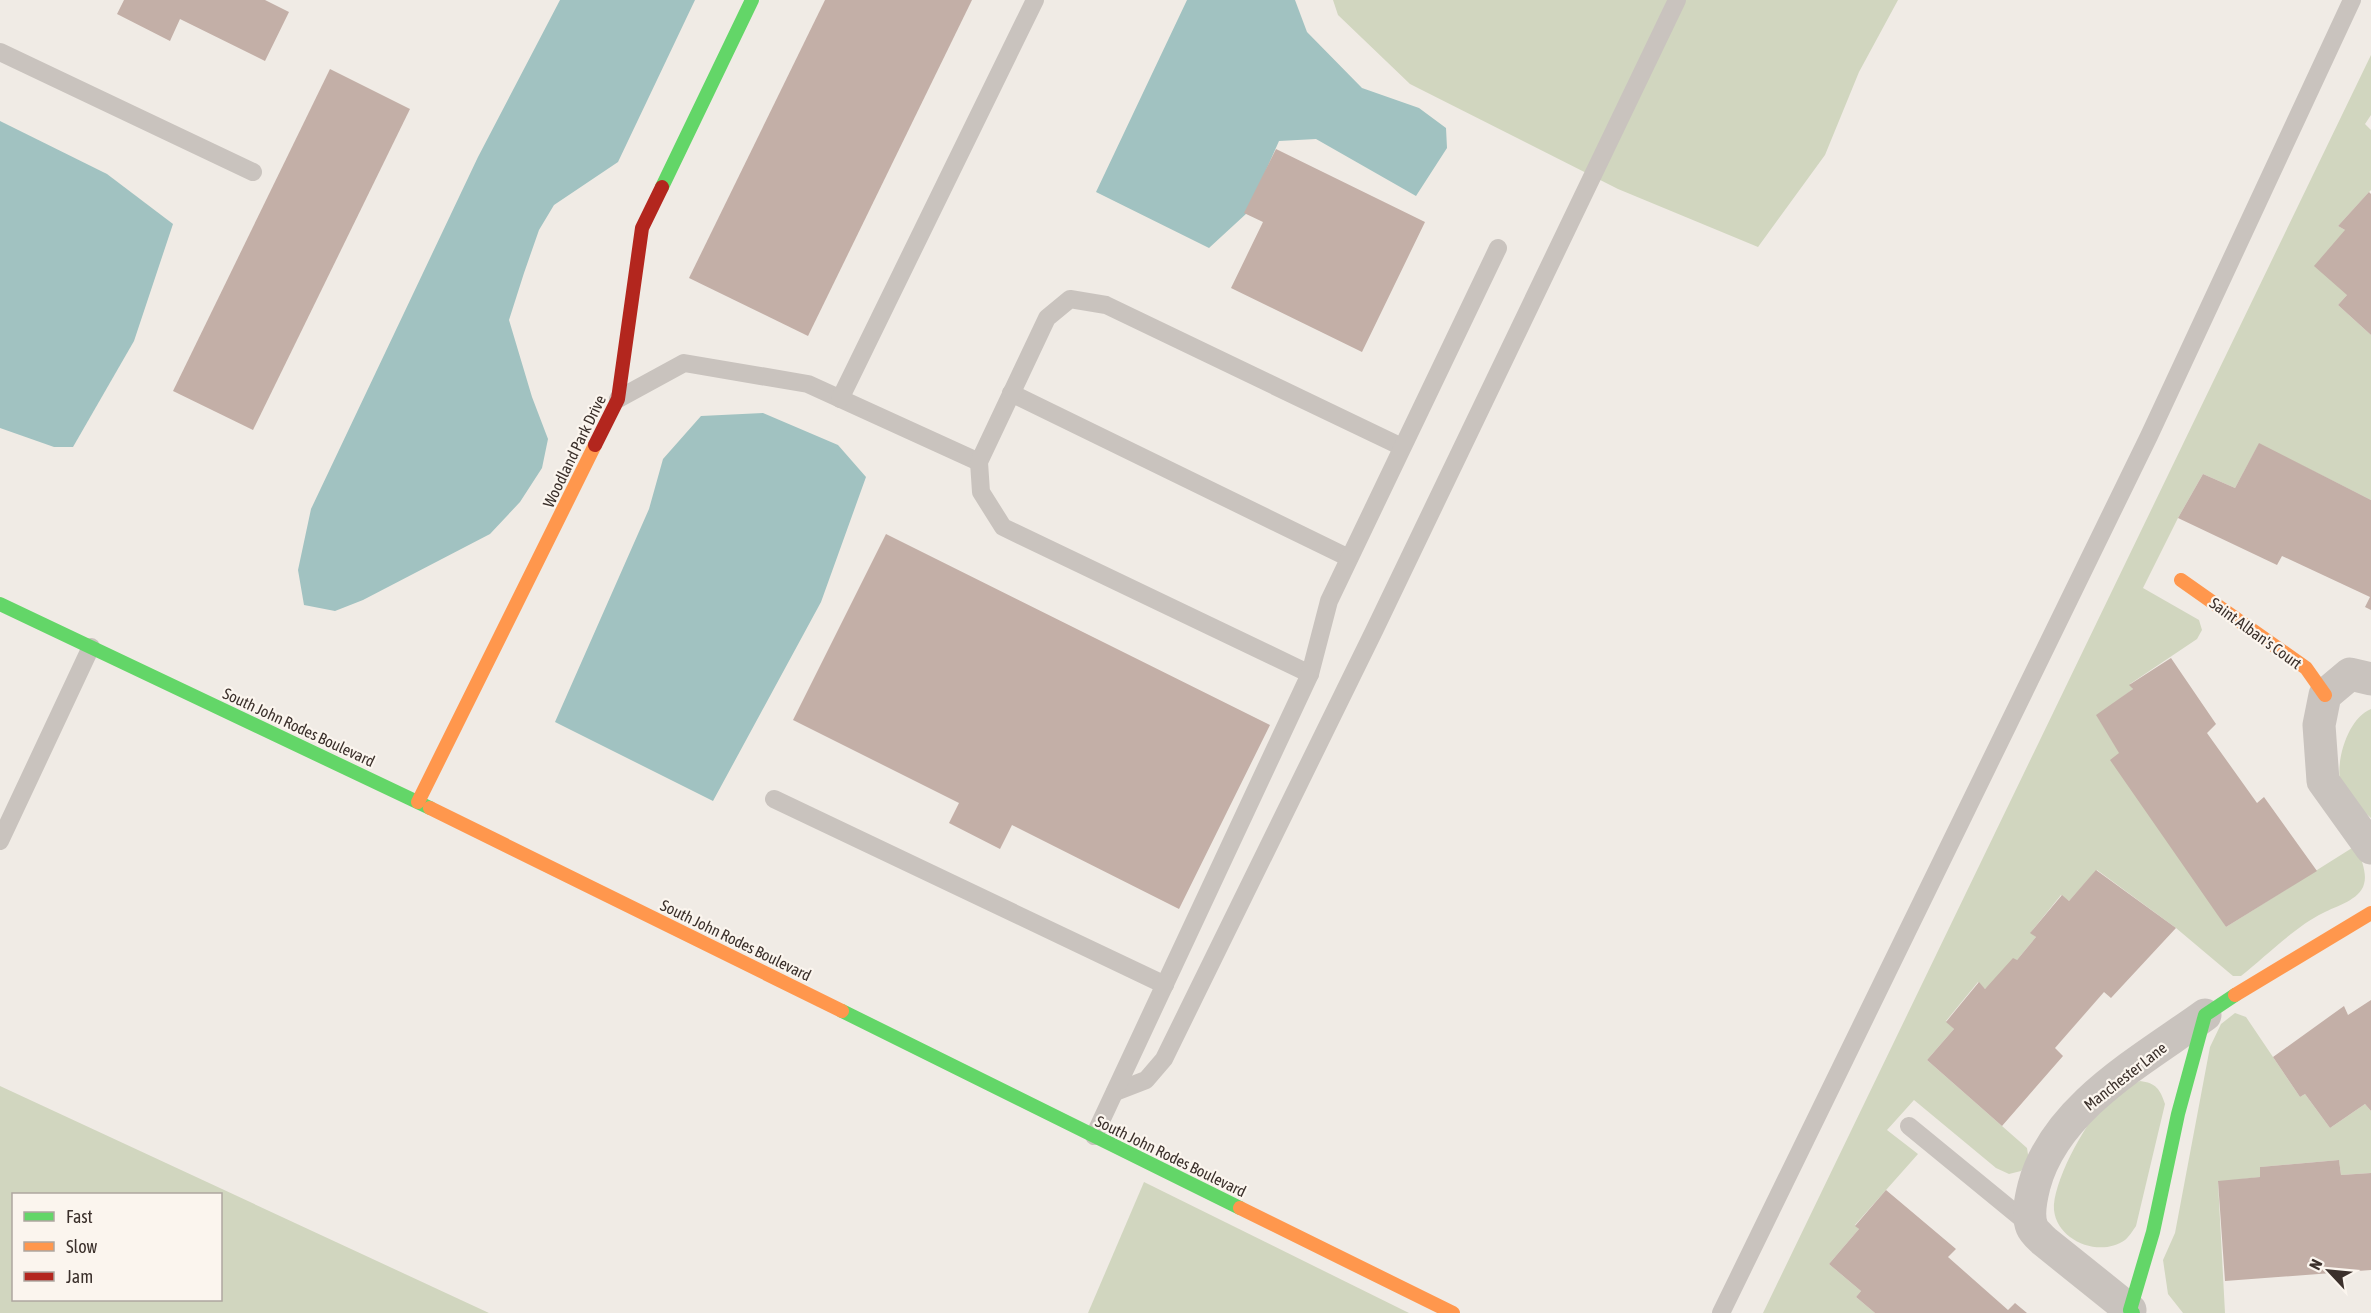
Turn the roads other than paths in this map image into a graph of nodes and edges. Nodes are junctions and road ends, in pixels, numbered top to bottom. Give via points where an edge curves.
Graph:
1 (752, 0) edge
2 (1035, 0) edge
3 (1677, 0) edge
4 (2352, 0) edge
5 (0, 52) edge
6 (253, 172) dead end
7 (1498, 248) dead end
8 (1011, 393) junction
9 (618, 399) junction
10 (840, 399) junction
11 (1402, 447) junction
12 (979, 462) junction
13 (1349, 558) junction
14 (2181, 580) dead end
15 (0, 604) edge
16 (91, 647) junction
17 (1310, 674) junction
18 (2371, 679) edge
19 (2325, 695) junction
20 (774, 799) dead end
21 (418, 802) junction
22 (0, 841) edge
23 (2371, 848) edge
24 (2371, 913) edge
25 (1165, 985) junction
26 (2205, 1015) junction
27 (1115, 1092) junction
28 (1909, 1126) dead end
29 (1094, 1136) junction
30 (2032, 1227) junction
31 (2131, 1312) edge
32 (1453, 1313) edge
33 (1721, 1313) edge

1 - 9 main road, Woodland Park Drive via 642,228
2 - 10 lane
3 - 27 lane via 1164,1059 1146,1080
4 - 33 lane via 2149,436
5 - 6 lane
7 - 11 lane
8 - 11 lane via 1047,318 1070,299 1106,305
8 - 12 lane
8 - 13 lane
9 - 10 lane via 684,363 808,384
9 - 21 main road, Woodland Park Drive
10 - 12 lane
11 - 13 lane
12 - 17 lane via 981,492 1003,527
13 - 17 lane via 1329,601
14 - 19 main road, Saint Alban's Court via 2306,668
15 - 16 main road, South John Rodes Boulevard
16 - 21 main road, South John Rodes Boulevard
16 - 22 lane
17 - 25 lane
18 - 19 street via 2350,674
19 - 23 street via 2319,725 2323,781
20 - 25 lane
21 - 29 main road, South John Rodes Boulevard
24 - 26 main road, Manchester Lane
25 - 27 lane
26 - 30 street, Manchester Lane via 2099,1092 2071,1118 2039,1167 2031,1199
26 - 31 main road, Manchester Lane
27 - 29 lane
28 - 30 lane
29 - 32 main road, South John Rodes Boulevard
30 - 31 street, Manchester Lane

